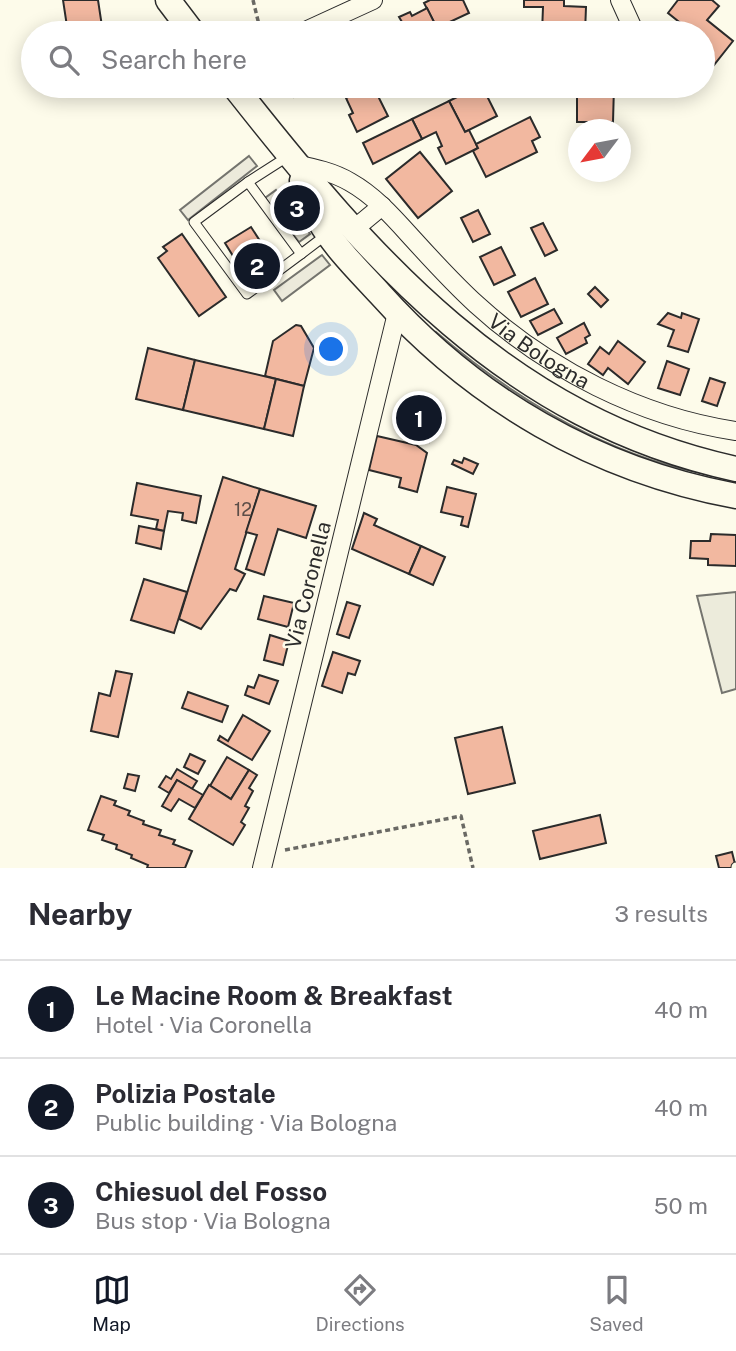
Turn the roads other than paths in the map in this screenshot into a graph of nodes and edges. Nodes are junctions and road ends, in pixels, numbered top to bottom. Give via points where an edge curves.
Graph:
1 (168, 0) edge
2 (373, 0) edge
3 (620, 0) edge
4 (184, 21) edge
5 (327, 21) edge
6 (630, 21) edge
7 (243, 98) edge
8 (292, 160) junction
9 (248, 182) junction
10 (382, 206) junction
11 (339, 236) junction
12 (301, 254) junction
13 (416, 293) junction
14 (397, 313) junction
15 (736, 431) edge
16 (736, 469) edge
17 (736, 496) edge
18 (264, 861) edge

1 - 4 main road
2 - 5 street
3 - 6 street
7 - 8 main road, Via Bologna
8 - 9 lane
8 - 10 street, Via Bologna via 338,175
8 - 11 main road, Via Bologna via 318,219
9 - 12 lane
9 - 12 lane via 194,222 247,294
10 - 11 street
10 - 15 street, Via Bologna via 477,305 566,370 663,413
11 - 12 lane
11 - 13 main road, Via Bologna
11 - 14 main road, Via Bologna
13 - 14 main road
13 - 16 main road, Via Bologna via 495,360 570,409 674,454
14 - 17 main road, Via Bologna via 456,368 539,426 639,471
14 - 18 street, Via Coronella

